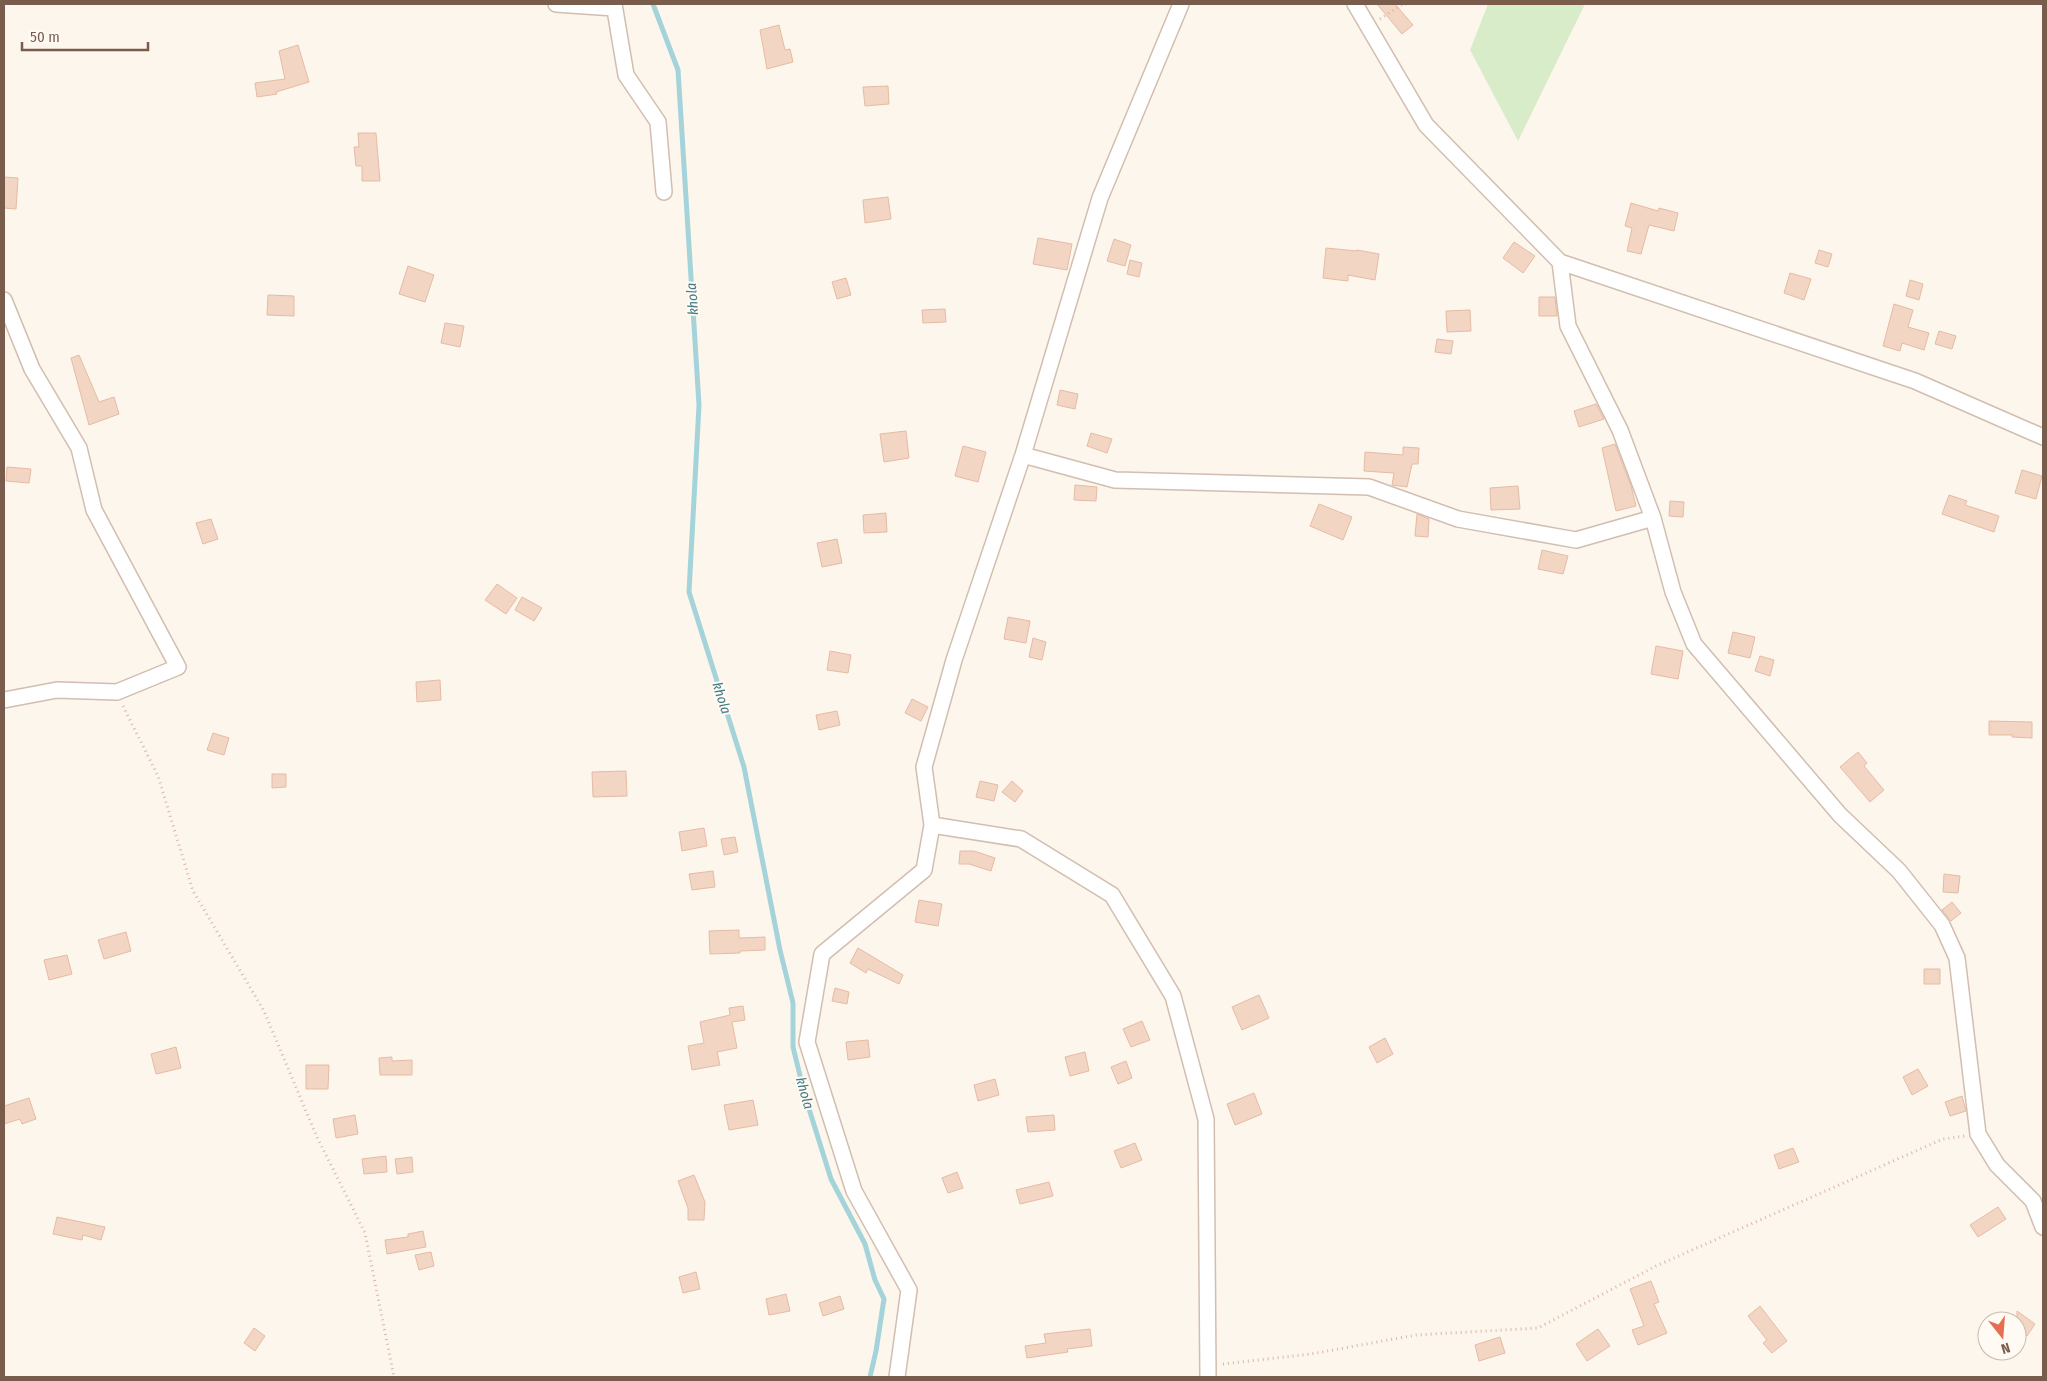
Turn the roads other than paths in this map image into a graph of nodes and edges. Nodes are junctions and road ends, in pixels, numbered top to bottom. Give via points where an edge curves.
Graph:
1 (556, 4) edge
2 (1181, 4) edge
3 (1355, 4) edge
4 (614, 6) edge
5 (664, 192) dead end
6 (1560, 262) junction
7 (4, 300) edge
8 (2043, 437) edge
9 (1023, 455) junction
10 (1653, 518) junction
11 (4, 700) edge
12 (932, 825) junction
13 (2043, 1227) edge
14 (1208, 1371) edge
15 (897, 1377) edge

1 - 4 street
2 - 9 street via 1100,198
3 - 6 street via 1426,125
4 - 5 street via 626,75 658,122
6 - 8 street via 1914,381
6 - 10 street via 1568,326 1620,430
7 - 11 street via 32,370 79,448 94,510 178,666 117,692 57,690
9 - 10 street via 1115,480 1369,487 1458,520 1576,540
9 - 12 street via 954,660 924,767
10 - 13 street via 1673,592 1694,644 1840,815 1898,871 1942,926 1957,958 1978,1134 1997,1166 2034,1201
12 - 14 street via 1021,839 1112,896 1173,996 1206,1119
12 - 15 street via 924,870 822,954 807,1042 854,1191 909,1290

